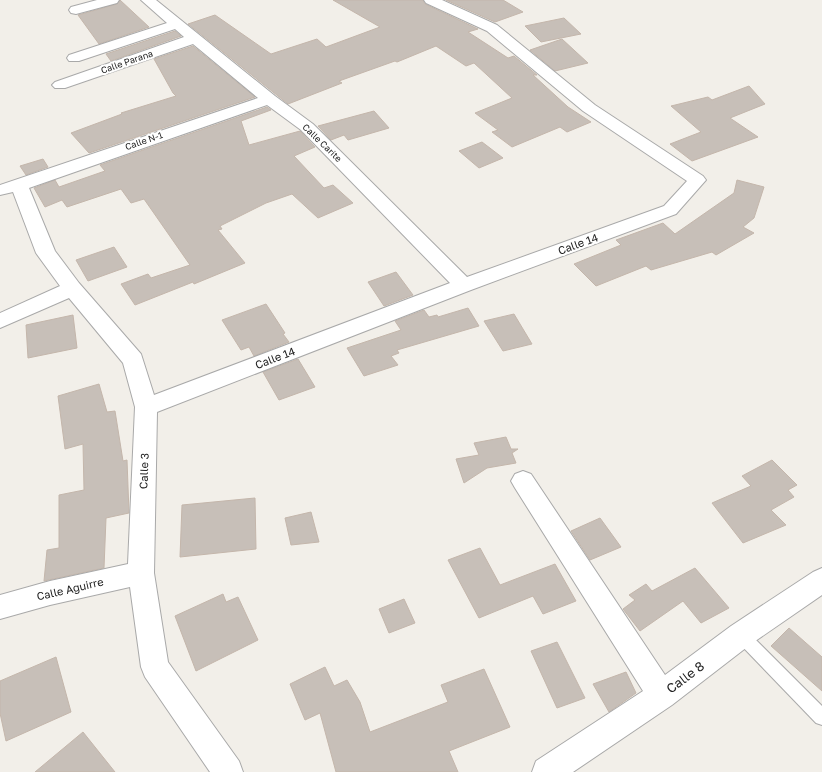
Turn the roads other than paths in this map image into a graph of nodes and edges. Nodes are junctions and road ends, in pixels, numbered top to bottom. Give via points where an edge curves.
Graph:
1 (112, 0) edge
2 (148, 0) edge
3 (431, 0) edge
4 (76, 10) dead end
5 (177, 24) junction
6 (195, 38) junction
7 (74, 58) dead end
8 (60, 85) dead end
9 (270, 99) junction
10 (9, 187) edge
11 (464, 285) junction
12 (72, 288) junction
13 (0, 321) edge
14 (146, 407) junction
15 (523, 480) dead end
16 (141, 573) junction
17 (822, 580) edge
18 (0, 607) edge
19 (741, 635) junction
20 (662, 695) junction
21 (822, 717) edge
22 (228, 772) edge
23 (547, 772) edge

1 - 4 street
2 - 5 street, Calle Carite
3 - 11 street, Calle 14 via 492,28 589,108 697,180 670,210
5 - 6 street, Calle Carite
5 - 7 street, Calle Parana
6 - 8 street, Calle Parana
6 - 9 street, Calle Carite
9 - 10 street, Calle N-1
9 - 11 street, Calle Carite via 307,127
10 - 12 street, Calle 3 via 46,253
11 - 14 street, Calle 14
12 - 13 street
12 - 14 street, Calle 3 via 132,360
14 - 16 street, Calle 3
15 - 20 street
16 - 18 street, Calle Aguirre
16 - 22 street, Calle 3 via 155,667
17 - 19 street, Calle 8
19 - 20 street, Calle 8
19 - 21 lane
20 - 23 street, Calle 8

